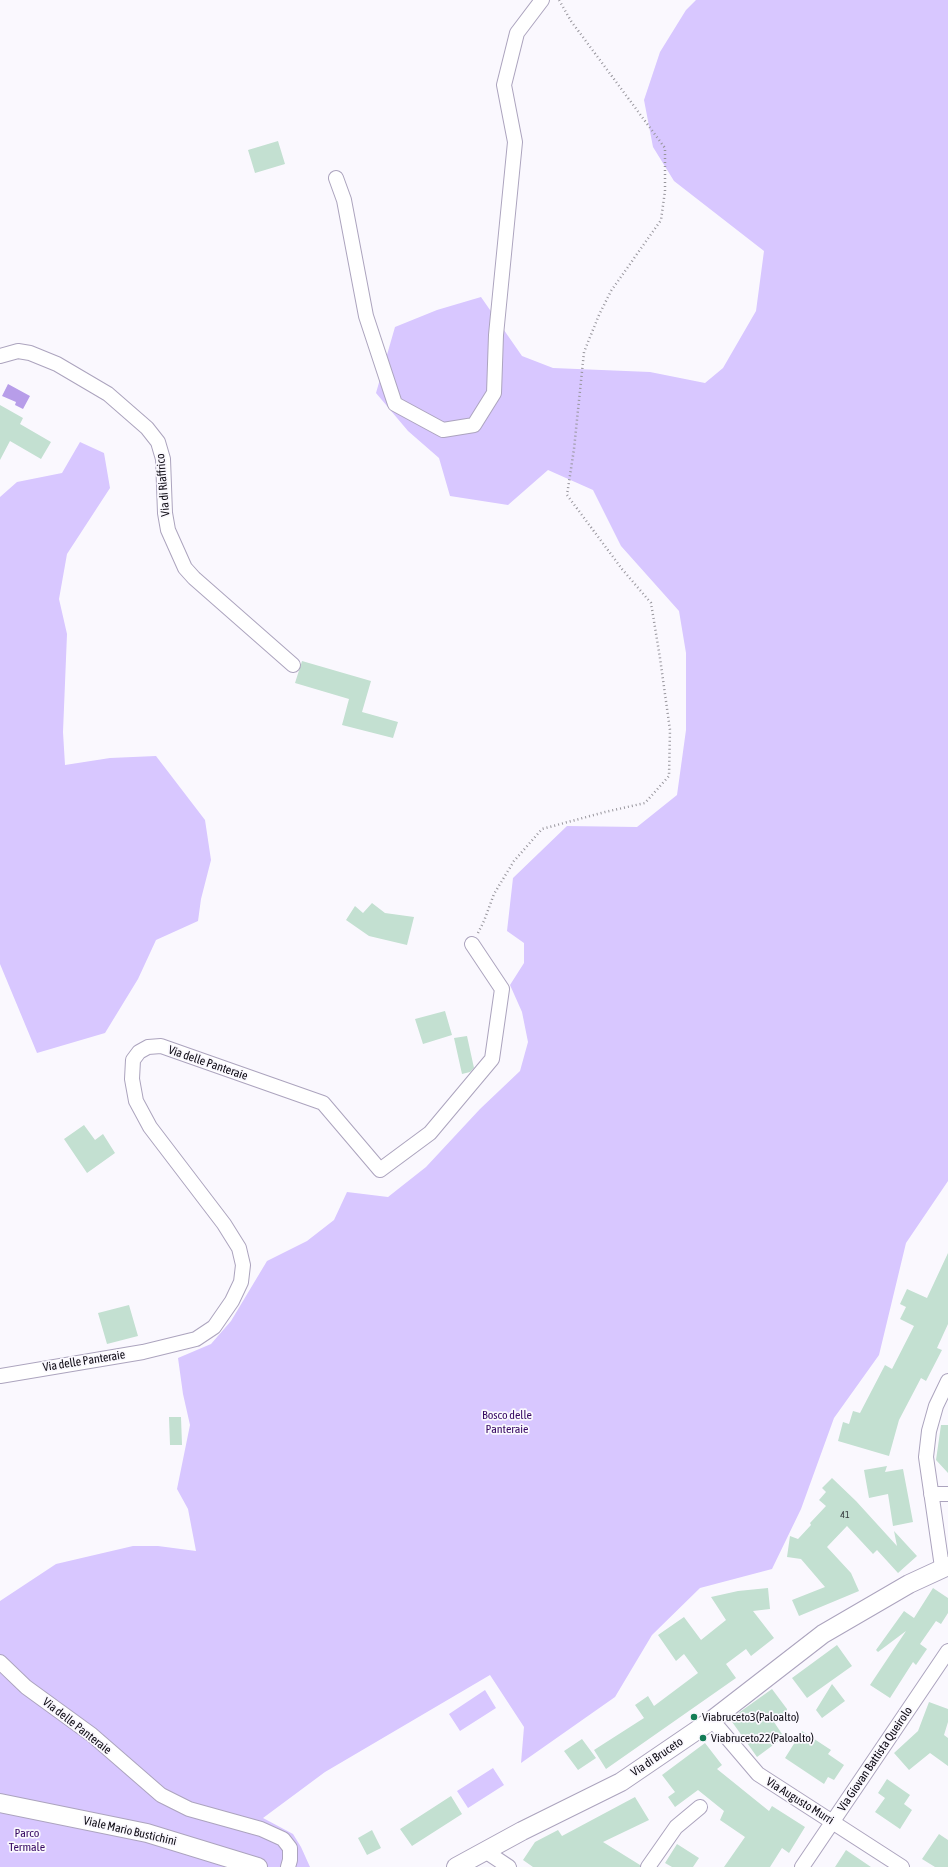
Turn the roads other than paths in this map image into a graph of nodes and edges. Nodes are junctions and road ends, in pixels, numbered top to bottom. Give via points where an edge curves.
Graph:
1 (542, 0) edge
2 (336, 178) dead end
3 (0, 356) edge
4 (293, 666) dead end
5 (472, 944) road end
6 (0, 1376) edge
7 (948, 1381) edge
8 (931, 1494) junction
9 (948, 1494) edge
10 (945, 1567) edge
11 (948, 1651) edge
12 (0, 1662) edge
13 (712, 1720) junction
14 (0, 1803) edge
15 (700, 1807) dead end
16 (833, 1822) junction
17 (485, 1851) junction
18 (258, 1867) edge
19 (288, 1867) edge
20 (456, 1867) edge
21 (509, 1867) edge
22 (648, 1867) edge
23 (802, 1867) edge
24 (902, 1867) edge

1 - 2 street via 517,33 504,85 515,142 496,335 494,393 474,424 443,430 395,404 366,316 344,200
3 - 4 street, Via di Riaffrico via 18,351 57,364 108,394 147,428 158,442 163,459 168,530 185,568
5 - 6 street, Via delle Panteraie via 502,988 492,1059 430,1133 380,1170 322,1103 161,1046 148,1047 139,1052 134,1060 132,1079 136,1101 150,1127 224,1224 239,1248 244,1265 241,1282 232,1301 214,1327 196,1339 143,1352
7 - 8 street via 936,1406 927,1444 926,1457
8 - 9 street
8 - 10 street
10 - 13 main road, Via di Bruceto via 909,1584 823,1634
11 - 16 street, Via Giovan Battista Queirolo
12 - 19 street, Via delle Panteraie via 26,1687 92,1735 153,1790 189,1809 261,1829 283,1839 290,1848
13 - 16 street, Via Augusto Murri via 758,1774
13 - 17 main road, Via di Bruceto via 620,1782
14 - 18 main road, Viale Mario Bustichini via 147,1833
15 - 22 street via 676,1827
16 - 23 street, Via Giovan Battista Queirolo
16 - 24 street, Via Augusto Murri
17 - 20 main road, Via di Bruceto
17 - 21 street

